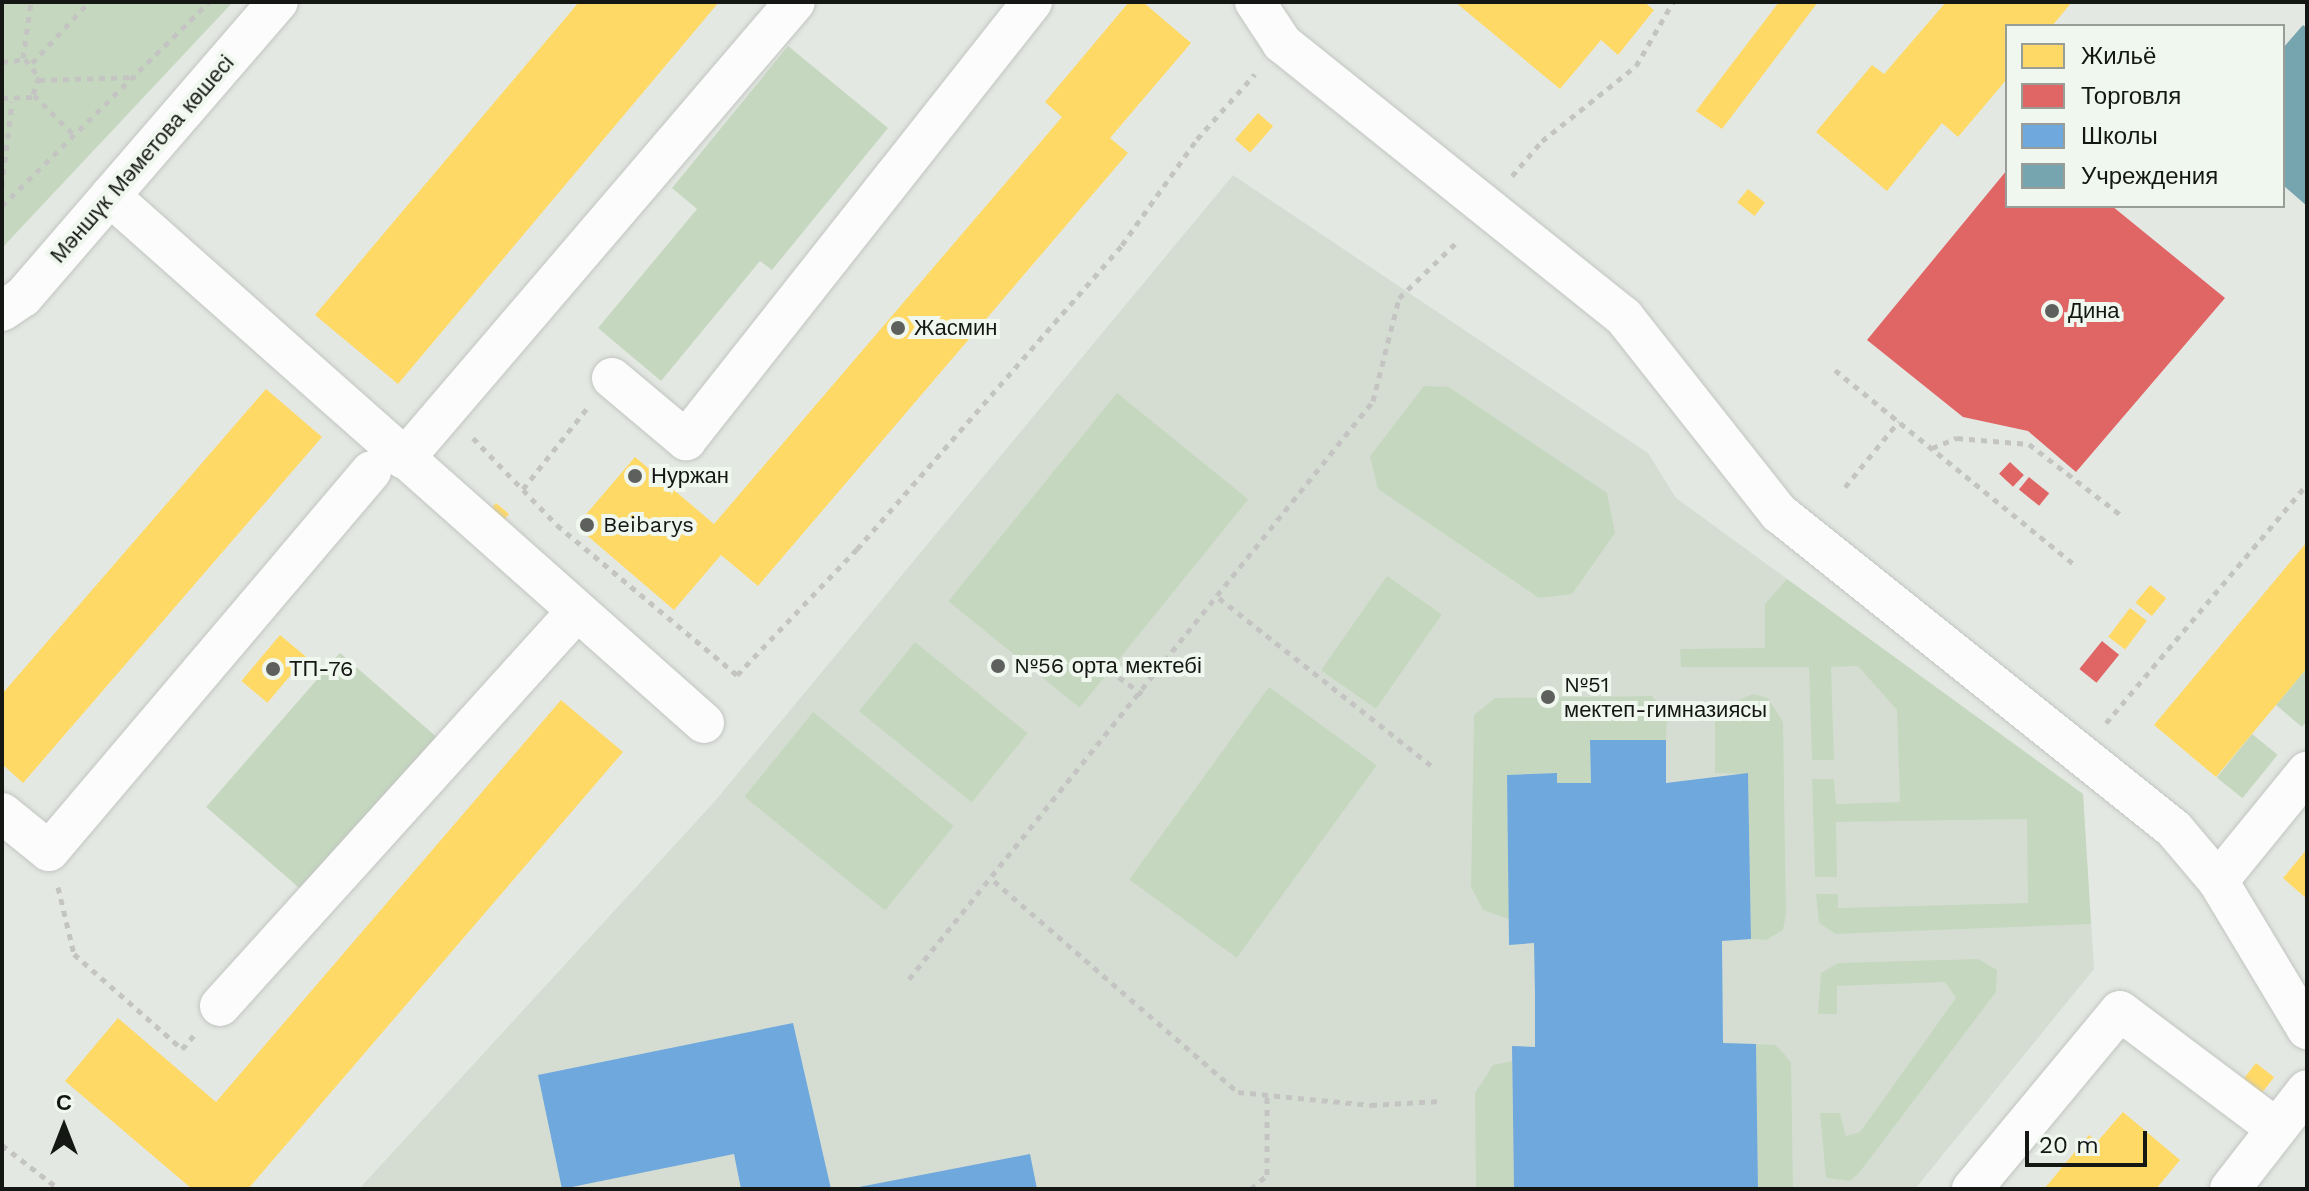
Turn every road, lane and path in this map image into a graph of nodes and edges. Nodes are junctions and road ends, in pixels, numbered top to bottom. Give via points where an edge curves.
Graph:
1 (31, 2) edge
2 (89, 2) edge
3 (209, 2) edge
4 (278, 2) edge
5 (795, 2) edge
6 (1032, 2) edge
7 (1255, 2) edge
8 (1673, 2) edge
9 (1282, 43) junction
10 (23, 58) junction
11 (2, 61) edge
12 (32, 63) junction
13 (136, 77) junction
14 (39, 80) junction
15 (34, 95) junction
16 (2, 98) edge
17 (12, 102) junction
18 (75, 136) junction
19 (1506, 183) dead end
20 (2, 186) edge
21 (110, 196) junction
22 (2, 206) edge
23 (1459, 240) dead end
24 (2, 311) edge
25 (1835, 370) dead end
26 (612, 378) joint
27 (445, 410) junction
28 (1899, 421) junction
29 (1932, 448) junction
30 (387, 465) junction
31 (2307, 484) edge
32 (1845, 487) dead end
33 (523, 489) junction
34 (2121, 515) dead end
35 (2075, 565) dead end
36 (1219, 598) junction
37 (577, 611) junction
38 (1109, 670) dead end
39 (1142, 694) junction
40 (704, 723) dead end
41 (2106, 723) dead end
42 (1434, 768) dead end
43 (2307, 772) edge
44 (2, 813) edge
45 (49, 851) junction
46 (994, 881) junction
47 (2218, 881) junction
48 (909, 979) dead end
49 (220, 1006) joint
50 (2307, 1029) edge
51 (2307, 1090) edge
52 (1267, 1094) junction
53 (1440, 1101) dead end
54 (2277, 1129) junction
55 (2, 1145) edge
56 (59, 1189) edge
57 (1251, 1189) edge
58 (1972, 1189) edge
59 (2230, 1189) edge

1 - 10 path
2 - 12 path
3 - 13 path
4 - 21 street, Мәншүк Мәметова көшесі
5 - 27 street
6 - 26 street via 686,440
7 - 9 street
8 - 19 path via 1636,66 1542,141
9 - 33 path via 1197,139 1122,245 737,675
9 - 47 street via 1624,317 1779,513 2174,829
10 - 11 path
10 - 12 path
12 - 14 path
13 - 14 path
13 - 18 path
14 - 15 path
15 - 17 path
15 - 18 path
16 - 17 path
17 - 20 path
18 - 22 path
21 - 24 street, Мәншүк Мәметова көшесі
21 - 30 street
23 - 36 path via 1399,298 1373,401
25 - 28 path
26 - 33 path
27 - 30 street
27 - 33 path
28 - 29 path
28 - 32 path
29 - 34 path via 1957,438 2029,444
29 - 35 path
30 - 37 street
30 - 45 street
31 - 41 path
36 - 39 path
36 - 42 path
37 - 40 street
37 - 49 street
38 - 39 path
39 - 46 path
43 - 47 street
44 - 45 street
45 - 49 path via 74,954 182,1049
46 - 48 path
46 - 52 path via 1238,1092
47 - 50 street
51 - 54 street
52 - 53 path via 1371,1105
52 - 57 path via 1267,1175
54 - 58 street via 2120,1011
54 - 59 street
55 - 56 path

